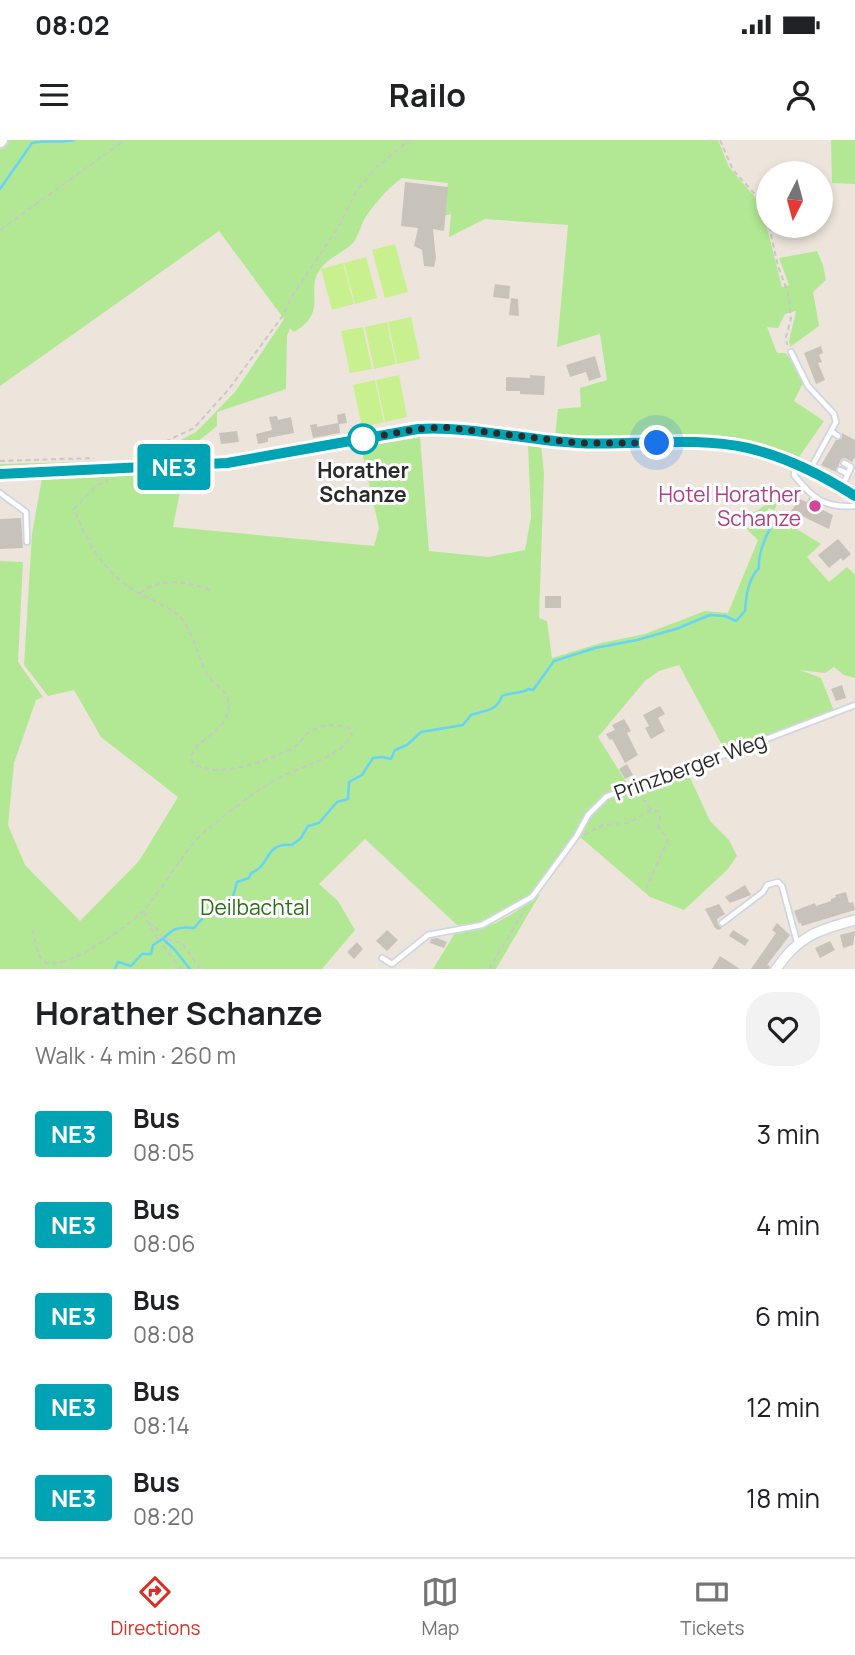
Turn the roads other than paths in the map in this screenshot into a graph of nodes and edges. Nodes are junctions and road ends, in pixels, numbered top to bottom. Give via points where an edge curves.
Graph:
1 (791, 352) road end
2 (831, 431) junction
3 (838, 436) dead end
4 (817, 459) junction
5 (822, 462) dead end
6 (844, 463) dead end
7 (796, 464) junction
8 (853, 464) edge
9 (840, 470) dead end
10 (810, 471) junction
11 (848, 473) junction
12 (0, 474) edge
13 (855, 475) edge
14 (842, 487) junction
15 (0, 493) edge
16 (855, 495) edge
17 (855, 506) edge
18 (27, 542) dead end
19 (855, 705) edge
20 (855, 920) edge
21 (722, 923) dead end
22 (797, 942) junction
23 (382, 958) dead end
24 (776, 969) edge

1 - 2 lane via 808,386 834,414
2 - 3 lane
2 - 4 lane via 824,453
4 - 5 lane
4 - 10 lane
6 - 8 lane
7 - 10 main road
7 - 12 main road via 746,448 714,444 579,443 443,427 227,463
7 - 17 lane via 794,475 810,495 834,507
8 - 11 lane
9 - 11 lane
10 - 14 main road
11 - 13 lane
11 - 14 lane
14 - 16 main road
15 - 18 lane via 26,512
19 - 23 lane, Prinzberger Weg via 617,791 596,804 532,897 482,925 428,935 392,964
20 - 22 street
21 - 22 lane via 767,885 778,882
22 - 24 street

